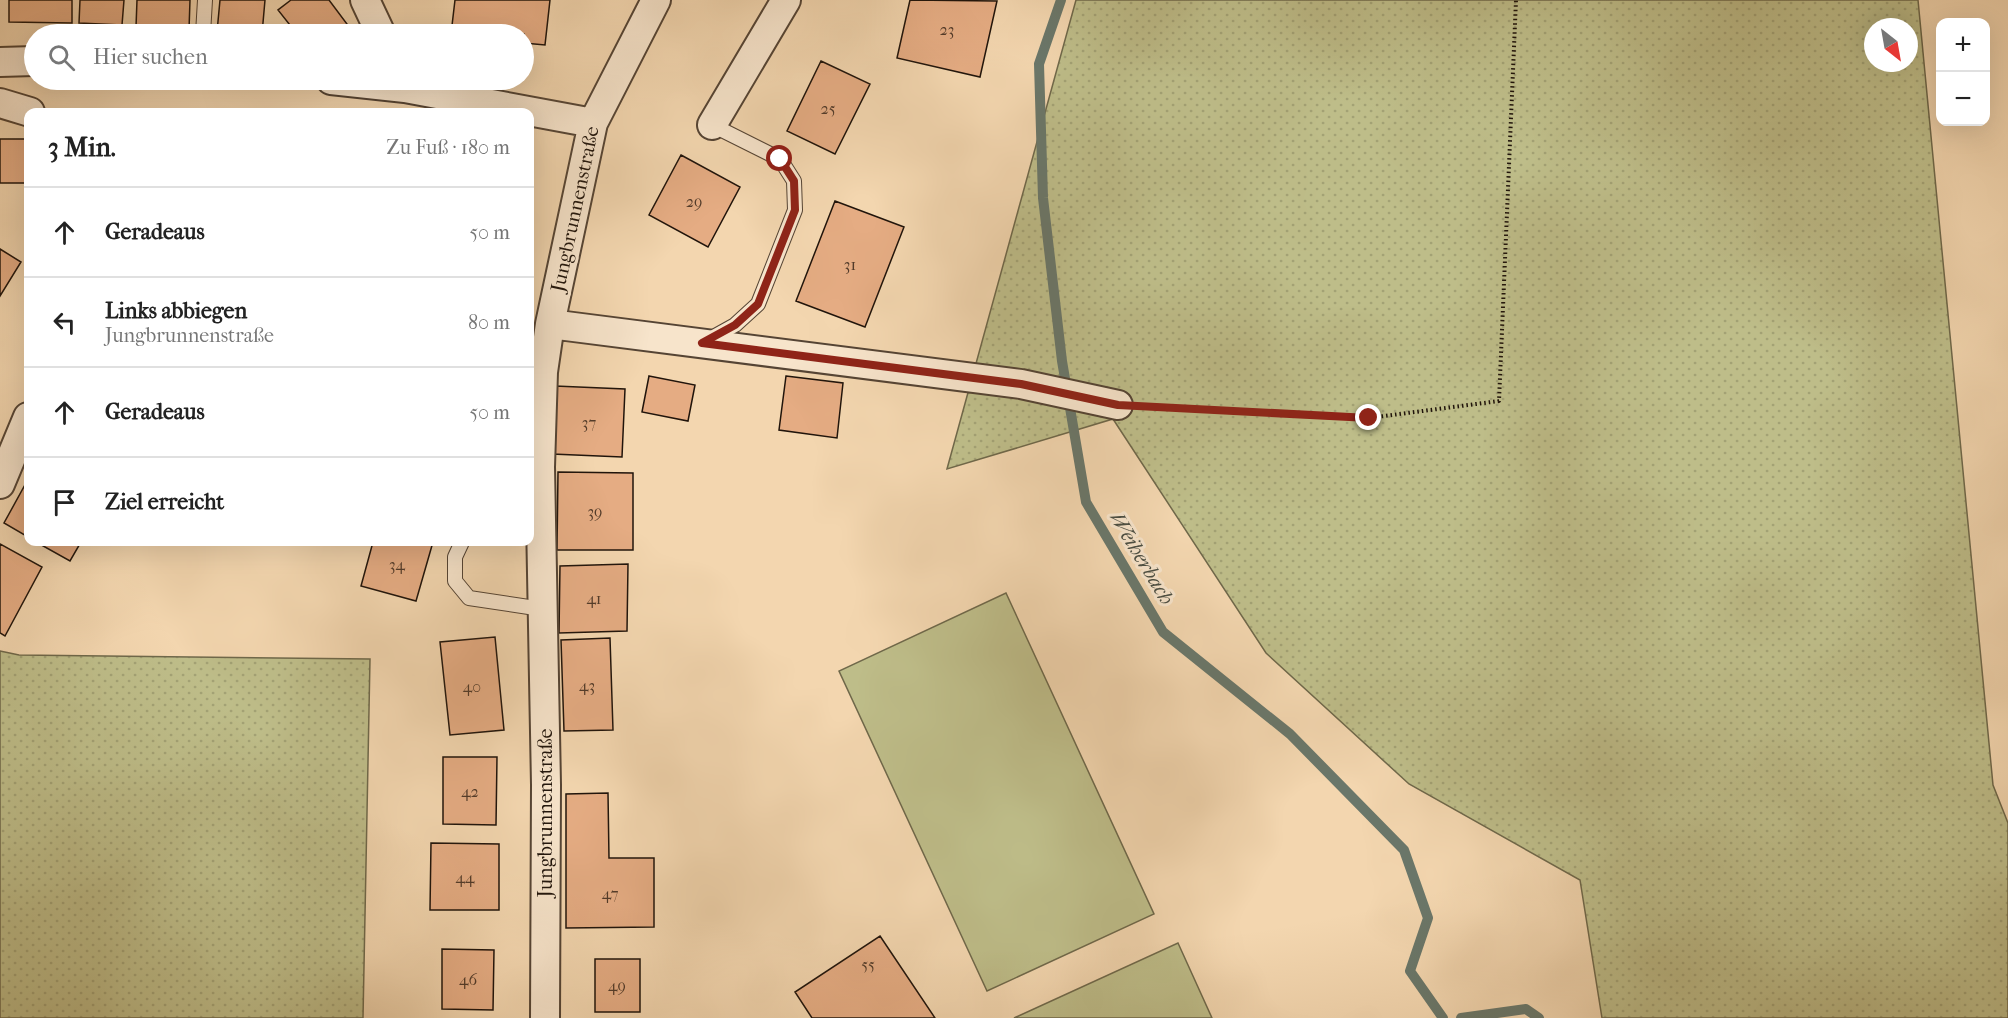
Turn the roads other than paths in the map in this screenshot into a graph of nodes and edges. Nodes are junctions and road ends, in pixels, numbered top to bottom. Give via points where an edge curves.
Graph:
1 (205, 0) edge
2 (365, 0) edge
3 (656, 0) edge
4 (786, 0) edge
5 (204, 24) edge
6 (376, 24) edge
7 (0, 62) edge
8 (24, 62) edge
9 (432, 90) edge
10 (0, 103) edge
11 (520, 108) edge
12 (24, 110) edge
13 (534, 111) edge
14 (593, 123) junction
15 (712, 125) joint
16 (550, 324) junction
17 (702, 343) junction
18 (543, 372) junction
19 (534, 391) edge
20 (1118, 405) road end
21 (24, 427) edge
22 (0, 484) edge
23 (460, 546) edge
24 (542, 609) junction
25 (545, 1018) edge

1 - 5 lane
2 - 6 street
3 - 14 street, Jungbrunnenstraße
4 - 15 street
7 - 8 street
9 - 11 street
10 - 12 street
13 - 14 street
14 - 16 street, Jungbrunnenstraße
15 - 17 lane via 780,159 794,181 795,210 758,304 735,325
16 - 17 street
16 - 18 street, Jungbrunnenstraße
17 - 20 street via 1021,384
18 - 19 lane, Jungbrunnenstraße
18 - 24 street, Jungbrunnenstraße
21 - 22 street
23 - 24 lane via 455,557 455,581 469,598
24 - 25 street, Jungbrunnenstraße

